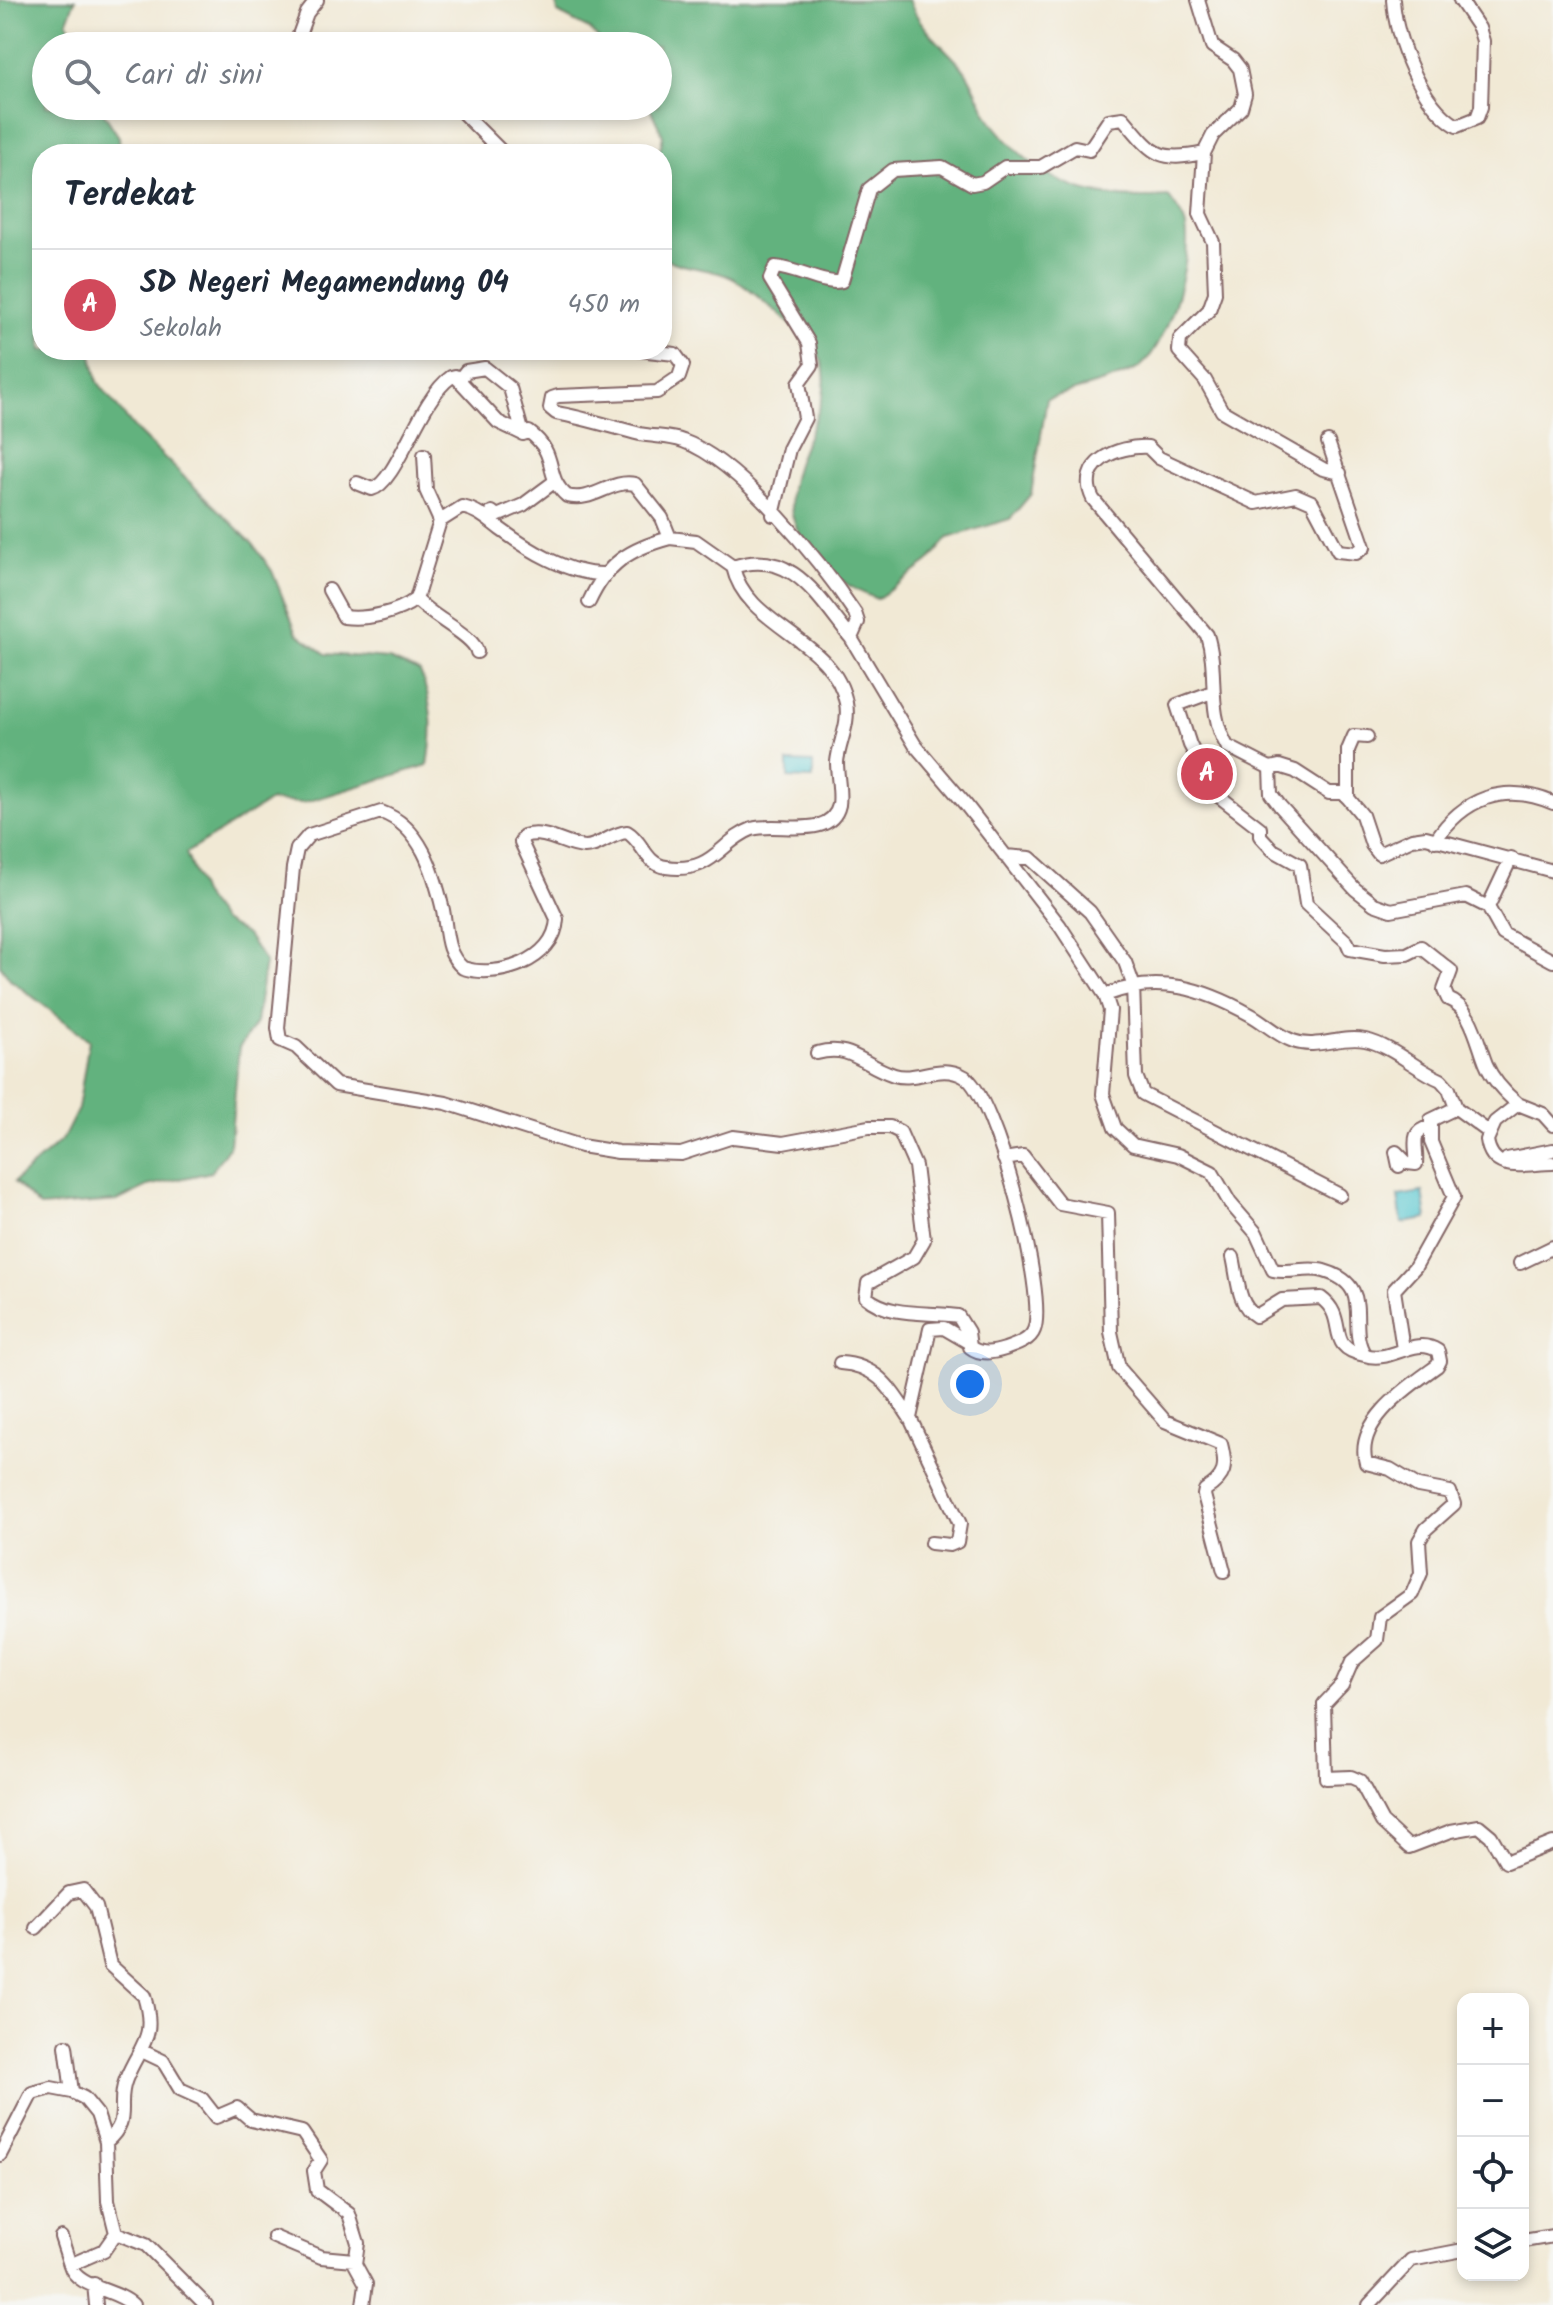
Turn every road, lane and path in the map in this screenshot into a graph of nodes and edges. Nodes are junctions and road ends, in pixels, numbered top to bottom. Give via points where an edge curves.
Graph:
1 (317, 0) edge
2 (1198, 0) edge
3 (1393, 0) edge
4 (1460, 0) edge
5 (300, 32) edge
6 (470, 120) edge
7 (494, 144) edge
8 (1204, 153) junction
9 (672, 354) edge
10 (459, 380) junction
11 (523, 434) junction
12 (1328, 442) dead end
13 (424, 455) dead end
14 (1340, 473) junction
15 (554, 482) junction
16 (357, 483) dead end
17 (492, 512) dead end
18 (773, 515) junction
19 (440, 521) junction
20 (670, 538) junction
21 (733, 567) junction
22 (603, 574) junction
23 (329, 590) dead end
24 (416, 599) junction
25 (589, 602) dead end
26 (851, 638) junction
27 (477, 652) dead end
28 (1212, 692) junction
29 (1367, 737) dead end
30 (1270, 768) junction
31 (1348, 798) junction
32 (1553, 803) edge
33 (1435, 841) junction
34 (1005, 856) junction
35 (1511, 858) junction
36 (1553, 871) edge
37 (1488, 907) junction
38 (1553, 961) edge
39 (1133, 984) junction
40 (1105, 995) junction
41 (817, 1053) dead end
42 (1518, 1104) junction
43 (1456, 1108) junction
44 (1553, 1125) edge
45 (1429, 1127) junction
46 (1490, 1133) junction
47 (1553, 1150) edge
48 (1004, 1159) junction
49 (1496, 1162) junction
50 (1553, 1163) edge
51 (1399, 1166) dead end
52 (1340, 1195) dead end
53 (1553, 1247) edge
54 (1233, 1257) dead end
55 (1520, 1263) dead end
56 (968, 1342) junction
57 (1403, 1349) junction
58 (1365, 1355) junction
59 (840, 1363) dead end
60 (910, 1418) junction
61 (931, 1543) dead end
62 (1224, 1571) dead end
63 (1553, 1843) edge
64 (36, 1928) dead end
65 (66, 2046) dead end
66 (142, 2051) junction
67 (72, 2092) junction
68 (106, 2142) junction
69 (0, 2155) edge
70 (116, 2233) junction
71 (1553, 2236) edge
72 (61, 2237) dead end
73 (274, 2237) dead end
74 (1529, 2240) edge
75 (1457, 2251) edge
76 (354, 2260) junction
77 (70, 2265) junction
78 (94, 2284) junction
79 (96, 2305) edge
80 (133, 2305) edge
81 (206, 2305) edge
82 (363, 2305) edge
83 (1369, 2305) edge

1 - 5 street
2 - 8 street via 1212,46 1240,69 1245,94 1241,108 1213,135
3 - 4 street via 1405,57 1433,103 1457,126 1477,118 1483,74 1479,28
6 - 7 street
8 - 14 street via 1200,214 1213,242 1215,293 1209,310 1180,339 1179,351 1205,380 1222,411 1323,469
8 - 18 street via 1178,158 1153,152 1123,118 1109,120 1089,150 1075,147 1041,167 1005,167 983,182 972,184 942,167 893,170 869,189 842,281 830,284 798,269 775,267 770,279 809,343 812,365 799,383 805,418 789,449
9 - 18 street via 683,365 679,377 657,392 558,396 550,408 681,440 728,466
10 - 11 street via 498,422
10 - 11 street via 466,371 485,368 503,378 516,402
10 - 16 street via 451,377 429,398 387,482 372,489
11 - 15 street via 529,432 549,452
12 - 14 street
13 - 19 street via 426,490
14 - 28 street via 1364,547 1356,553 1338,551 1305,498 1288,495 1256,503 1159,458 1148,447 1115,449 1091,477 1093,499 1207,635 1214,662
15 - 17 street via 514,509 497,516
15 - 20 street via 576,498 635,484 662,518
18 - 26 street via 855,613 858,622
19 - 22 street via 462,507 470,508 571,570
19 - 24 street
20 - 21 street via 696,541
20 - 22 street via 629,551
21 - 26 street via 761,561 787,568
21 - 56 street via 745,596 804,642 844,693 847,718 838,750 835,814 812,828 752,830 718,856 679,867 651,860 627,832 583,847 544,834 524,836 521,842 557,929 534,956 502,971 486,972 463,968 450,952 432,872 406,824 381,812 309,835 297,849 293,868 280,1040 296,1047 336,1085 446,1103 581,1146 618,1152 669,1155 733,1137 783,1143 869,1127 896,1129 915,1166 924,1240 914,1257 868,1283 866,1297 900,1312 958,1316
22 - 25 street
23 - 24 street via 339,613 352,618 389,612
24 - 27 street via 430,615 471,637
26 - 34 street via 915,745
28 - 30 street via 1227,746
28 - 42 street via 1177,705 1190,745 1216,794 1260,828 1260,836 1273,850 1300,865 1306,904 1350,949 1385,955 1421,947 1451,971 1444,990 1448,999 1457,1003 1473,1029 1497,1084
29 - 31 street via 1354,736 1348,750
30 - 31 street via 1295,771 1329,793
30 - 37 street via 1271,794 1280,806 1374,904 1391,910 1466,896
31 - 33 street via 1362,815 1379,854 1417,837
32 - 33 street via 1510,792 1484,797 1448,822
33 - 35 street
34 - 39 street via 1028,856 1090,912 1125,962
34 - 40 street
35 - 36 street
35 - 37 street
37 - 38 street via 1503,934
39 - 40 street
39 - 43 street via 1198,990 1296,1042 1370,1041 1441,1080
39 - 52 street via 1136,1076 1143,1094
40 - 58 street via 1110,1010 1103,1094 1115,1128 1133,1145 1178,1155 1212,1172 1256,1233 1273,1270 1322,1270 1348,1284 1358,1306 1358,1338
41 - 48 street via 837,1048 874,1069 902,1077 936,1069 963,1076 976,1085
42 - 44 street via 1543,1114
42 - 46 street via 1495,1122
43 - 45 street via 1437,1116
43 - 46 street
45 - 51 street via 1415,1137 1416,1164 1395,1153
45 - 57 street via 1454,1197 1415,1267 1394,1290
46 - 49 street via 1488,1148
47 - 49 street
48 - 56 street via 1035,1277 1034,1330 999,1351 973,1350
48 - 62 street via 1023,1156 1060,1204 1108,1213 1111,1332 1117,1361 1165,1421 1221,1444 1226,1467 1221,1480 1204,1495
49 - 50 street
53 - 55 street
54 - 58 street via 1243,1302 1251,1313 1256,1316 1282,1300 1321,1298 1336,1320 1340,1345
56 - 60 street via 944,1328 930,1329
57 - 58 street via 1389,1357
57 - 63 street via 1432,1347 1440,1361 1395,1398 1370,1429 1364,1440 1366,1463 1390,1469 1418,1486 1450,1492 1454,1504 1419,1541 1421,1573 1412,1594 1380,1617 1377,1640 1352,1662 1324,1704 1325,1776 1329,1781 1360,1781 1382,1822 1408,1847 1479,1826 1506,1862
59 - 60 street via 864,1365 881,1377
60 - 61 street via 960,1524 957,1542
64 - 66 street via 69,1893 88,1894 110,1965 144,1996 149,2029
65 - 67 street
66 - 68 street via 125,2080 123,2121
66 - 76 street via 163,2061 180,2089 202,2099 216,2117 237,2108 251,2120 302,2132 321,2160 314,2171 317,2190 349,2214 358,2243
67 - 68 street via 91,2105
67 - 69 street via 51,2088 32,2093
68 - 70 street via 107,2195
70 - 77 street via 99,2253
70 - 81 street via 146,2245
71 - 74 street
72 - 77 street
73 - 76 street via 321,2257
75 - 83 street via 1411,2260
76 - 82 street via 366,2284
77 - 78 street via 74,2275
78 - 79 street
78 - 80 street

